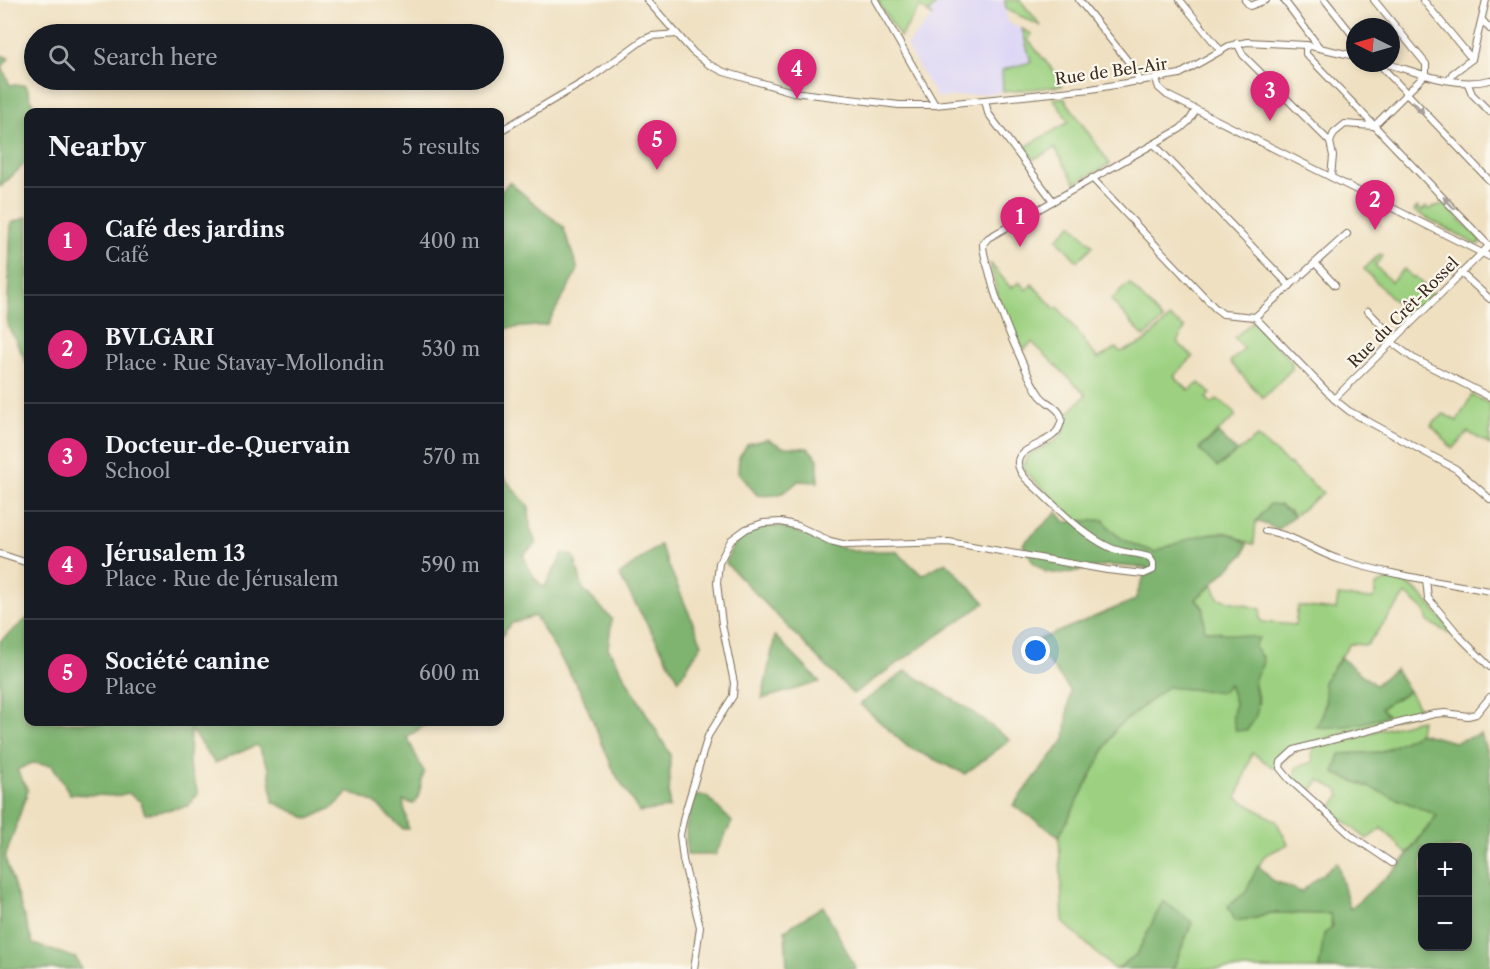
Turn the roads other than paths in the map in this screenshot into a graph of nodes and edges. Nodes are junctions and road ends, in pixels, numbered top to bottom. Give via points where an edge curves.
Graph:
1 (647, 0) edge
2 (875, 0) edge
3 (1079, 0) edge
4 (1180, 0) edge
5 (1245, 0) edge
6 (1266, 0) edge
7 (1284, 0) edge
8 (1325, 0) edge
9 (1374, 0) edge
10 (1423, 0) edge
11 (1486, 0) edge
12 (1482, 20) junction
13 (1346, 27) edge
14 (1490, 29) edge
15 (677, 34) junction
16 (1238, 43) junction
17 (1305, 45) junction
18 (1320, 48) junction
19 (1221, 51) junction
20 (1346, 54) edge
21 (1472, 59) junction
22 (1400, 68) edge
23 (1386, 72) edge
24 (1426, 74) junction
25 (1156, 79) junction
26 (1449, 80) junction
27 (1490, 80) edge
28 (1139, 82) junction
29 (1468, 84) junction
30 (1405, 93) junction
31 (985, 100) junction
32 (935, 105) junction
33 (1196, 110) junction
34 (1490, 112) edge
35 (1374, 126) junction
36 (504, 129) edge
37 (1330, 142) junction
38 (1154, 144) junction
39 (1331, 177) junction
40 (1092, 178) junction
41 (1490, 181) edge
42 (1053, 201) junction
43 (1347, 234) dead end
44 (1490, 245) edge
45 (1482, 253) junction
46 (1490, 257) edge
47 (1315, 263) junction
48 (1461, 273) junction
49 (1335, 285) dead end
50 (1290, 286) junction
51 (1490, 299) edge
52 (1368, 311) dead end
53 (1255, 317) junction
54 (1393, 340) junction
55 (1490, 397) edge
56 (1334, 399) junction
57 (1490, 500) edge
58 (1265, 531) dead end
59 (0, 554) edge
60 (24, 562) edge
61 (1426, 579) junction
62 (1490, 591) edge
63 (1490, 667) edge
64 (1490, 697) edge
65 (1392, 863) dead end
66 (694, 969) edge

1 - 15 street, Rue de Bel-Air
2 - 32 street
3 - 28 street via 1135,70
4 - 19 street
5 - 6 street via 1250,6
7 - 18 street
8 - 13 street
9 - 24 street via 1426,64
10 - 21 street
11 - 12 street
12 - 14 street
12 - 21 street
15 - 32 street, Rue de Bel-Air via 708,64 765,86 884,104
15 - 36 street via 643,40 592,77
16 - 17 street, Rue de Bel-Air
16 - 19 street, Rue de Bel-Air
16 - 37 street via 1243,55
17 - 18 street, Rue de Bel-Air
17 - 35 street via 1306,54
18 - 20 street, Rue de Bel-Air
19 - 25 street, Rue de Bel-Air via 1186,73
21 - 26 street
22 - 24 street
23 - 30 street
24 - 26 street
24 - 30 street
25 - 28 street, Rue de Bel-Air
25 - 33 street via 1163,93
26 - 29 street
27 - 29 street
28 - 31 street, Rue de Bel-Air
29 - 34 street via 1472,94
30 - 35 street
30 -> 41 street
31 - 32 street, Rue de Bel-Air
31 - 42 street via 988,113
33 - 38 street via 1185,126
33 - 39 street
35 - 37 street via 1345,124
44 -> 35 street
37 - 39 street via 1334,156
38 - 40 street
38 - 50 street
39 - 45 street
40 - 42 street
40 - 53 street via 1215,308 1223,314
42 - 66 street via 983,244 1001,315 1038,393 1061,416 1056,433 1023,453 1018,465 1026,479 1090,536 1124,553 1149,557 1153,570 1144,574 1107,570 949,542 848,545 798,526 772,522 746,529 731,540 719,563 717,583 733,696 708,736 680,835 700,927
43 - 47 street
44 - 45 street, Rue du Crêt-Rossel
45 - 46 street
45 - 48 street, Rue du Crêt-Rossel
47 - 49 street
47 - 50 street
48 - 51 street
48 - 54 street, Rue du Crêt-Rossel
50 - 53 street
52 - 54 street
53 - 56 street
54 - 55 street via 1413,358
54 - 56 street, Rue du Crêt-Rossel
56 - 57 street via 1356,416 1456,469
58 - 61 street via 1281,533 1340,560
59 - 60 street
61 - 62 street
61 - 63 street via 1428,598
64 - 65 street via 1476,714 1445,713 1416,718 1294,750 1281,762 1280,768 1289,779 1352,836

